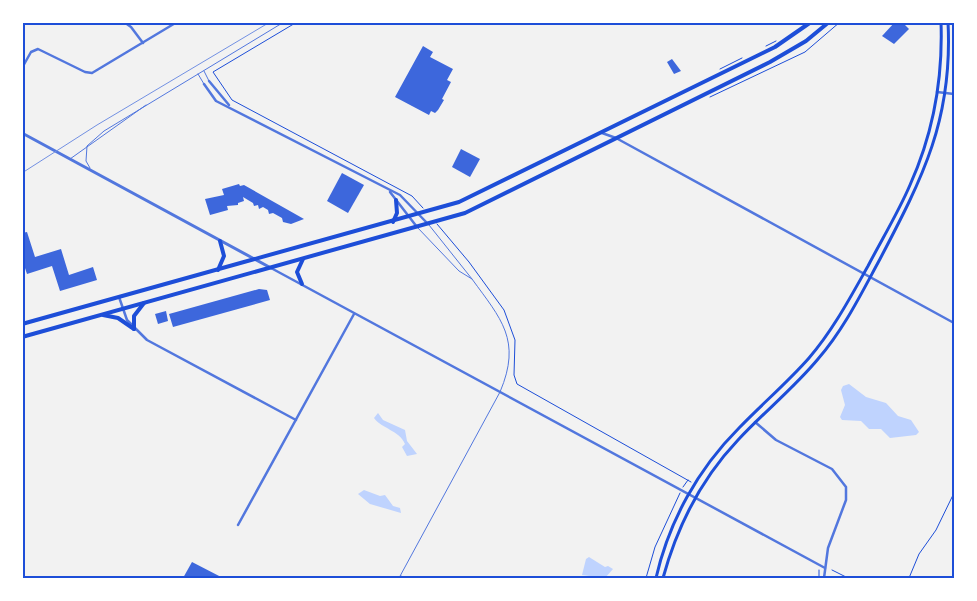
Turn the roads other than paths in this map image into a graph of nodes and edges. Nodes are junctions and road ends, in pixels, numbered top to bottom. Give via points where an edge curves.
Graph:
1 (124, 22) edge
2 (177, 22) edge
3 (284, 22) edge
4 (806, 22) edge
5 (812, 22) edge
6 (829, 22) edge
7 (941, 22) edge
8 (948, 22) edge
9 (804, 28) junction
10 (143, 43) junction
11 (22, 68) edge
12 (204, 70) junction
13 (198, 74) junction
14 (209, 80) joint
15 (204, 84) joint
16 (937, 92) junction
17 (945, 93) junction
18 (954, 94) edge
19 (230, 106) junction
20 (601, 133) junction
21 (22, 134) edge
22 (616, 138) junction
23 (87, 146) junction
24 (70, 159) junction
25 (91, 171) junction
26 (389, 190) junction
27 (396, 200) junction
28 (419, 215) junction
29 (410, 218) junction
30 (393, 222) junction
31 (428, 224) junction
32 (418, 227) junction
33 (220, 241) junction
34 (304, 258) junction
35 (256, 260) junction
36 (271, 268) junction
37 (218, 270) junction
38 (864, 273) junction
39 (870, 277) junction
40 (472, 280) junction
41 (302, 284) junction
42 (119, 297) junction
43 (145, 303) junction
44 (123, 309) junction
45 (354, 314) junction
46 (100, 315) junction
47 (38, 320) junction
48 (954, 323) edge
49 (22, 324) edge
50 (134, 329) junction
51 (40, 332) junction
52 (22, 337) edge
53 (500, 392) junction
54 (296, 420) junction
55 (755, 422) junction
56 (688, 494) junction
57 (695, 498) junction
58 (238, 525) dead end
59 (825, 568) junction
60 (400, 575) junction
61 (399, 578) edge
62 (406, 578) edge
63 (656, 578) edge
64 (663, 578) edge
65 (824, 578) edge

1 - 10 street
2 - 10 street
3 - 12 lane
4 - 9 main road
5 - 9 main road
6 - 22 main road via 783,55
7 - 16 main road
8 - 17 main road
9 - 20 main road via 775,47
10 - 11 street via 92,73 38,49 31,52
12 - 13 lane
12 - 14 lane
13 - 15 lane
13 - 23 lane via 110,127
14 - 19 street
15 - 19 street via 212,97
16 - 17 street
16 - 38 main road via 931,125 910,187
17 - 18 street
17 - 39 main road via 922,176
19 - 26 street
20 - 22 street
20 - 28 main road via 459,202
21 - 24 street
22 - 31 main road via 465,213
22 - 38 street
23 - 24 lane
23 - 25 lane via 86,161
24 - 25 street
25 - 33 street
26 - 27 street
26 - 28 street via 400,195
27 - 29 street
27 - 30 main road via 397,213
28 - 29 main road
28 - 31 street
29 - 30 main road
29 - 32 street
30 - 35 main road
31 - 32 main road
31 - 40 lane
32 - 34 main road
32 - 40 lane
33 - 35 street
33 - 37 main road via 224,256
34 - 36 main road
34 - 41 main road via 297,272
35 - 36 street
35 - 37 main road
36 - 41 street
36 - 43 main road
37 - 42 main road
38 - 39 street
38 - 56 main road via 844,310 817,348 730,437
39 - 48 street
39 - 55 main road via 826,349
40 - 53 lane via 493,304 508,341 509,360
41 - 45 street
42 - 44 street
42 - 47 main road
43 - 44 main road
43 - 50 main road via 134,316
44 - 46 main road
44 - 50 street
45 - 53 street
45 - 54 street
46 - 50 main road via 118,318
46 - 51 main road
47 - 49 main road
47 - 51 main road
50 - 54 street via 147,340
51 - 52 main road
53 - 56 street
53 - 60 lane
54 - 58 street
55 - 57 main road via 719,462
55 - 59 street via 776,440 832,468 846,487 846,500 830,540
56 - 57 street
56 - 63 main road via 670,533
57 - 59 street
57 - 64 main road via 676,536
59 - 65 street
60 - 61 lane
60 - 62 lane

